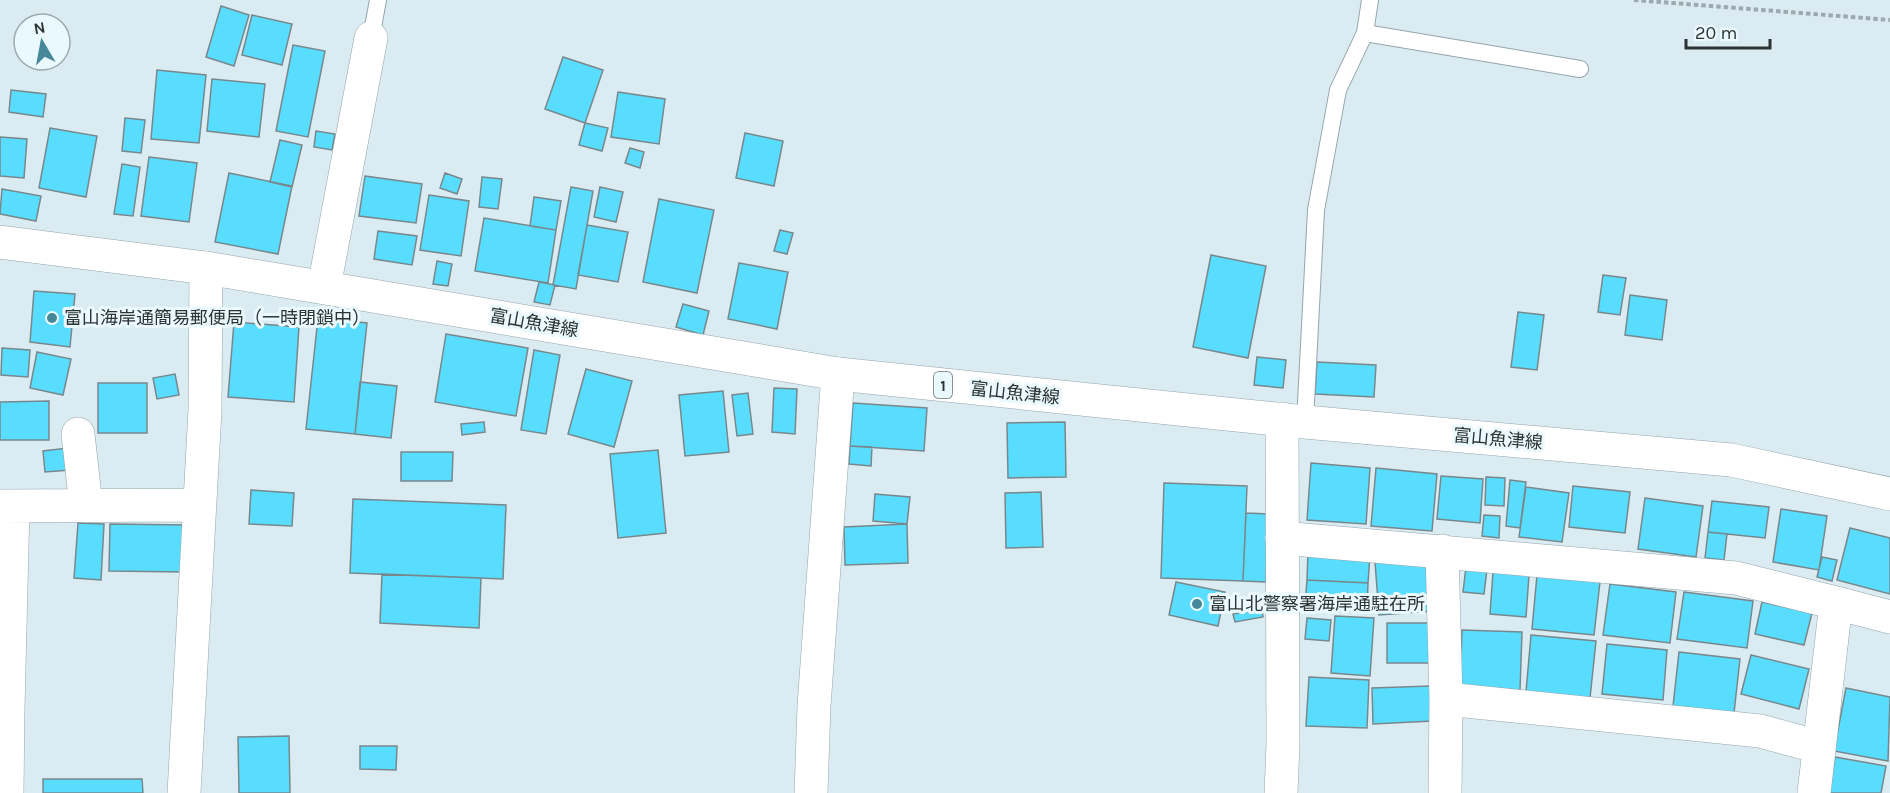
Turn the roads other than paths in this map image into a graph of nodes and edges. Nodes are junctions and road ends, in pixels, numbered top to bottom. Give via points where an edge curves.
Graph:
1 (378, 0) edge
2 (1370, 0) edge
3 (1365, 33) junction
4 (371, 38) joint
5 (1580, 69) dead end
6 (0, 242) edge
7 (206, 268) junction
8 (324, 287) junction
9 (838, 374) junction
10 (1293, 421) junction
11 (78, 434) dead end
12 (1890, 494) edge
13 (200, 505) junction
14 (6, 506) edge
15 (86, 506) junction
16 (1282, 538) junction
17 (1442, 551) junction
18 (1836, 603) junction
19 (1890, 617) edge
20 (1446, 699) junction
21 (4, 709) edge
22 (1819, 747) junction
23 (7, 793) edge
24 (184, 793) edge
25 (811, 793) edge
26 (1281, 793) edge
27 (1445, 793) edge
28 (1814, 793) edge

1 - 4 lane
2 - 3 lane
3 - 5 lane
3 - 10 lane via 1338,90 1316,210
4 - 8 street
6 - 7 street, 富山魚津線 / 1
7 - 8 street, 富山魚津線 / 1
7 - 13 street
8 - 9 street, 富山魚津線 / 1
9 - 10 street, 富山魚津線 / 1
9 - 25 street
10 - 12 street, 富山魚津線 / 1 via 1731,460
10 - 16 street
11 - 15 street
13 - 15 street
13 - 24 street
14 - 15 street
14 - 21 street
16 - 17 street
16 - 26 street
17 - 18 street via 1736,578
17 - 20 street
18 - 19 street
18 - 22 street
20 - 22 street via 1760,731
20 - 27 street
21 - 23 street
22 - 28 street

